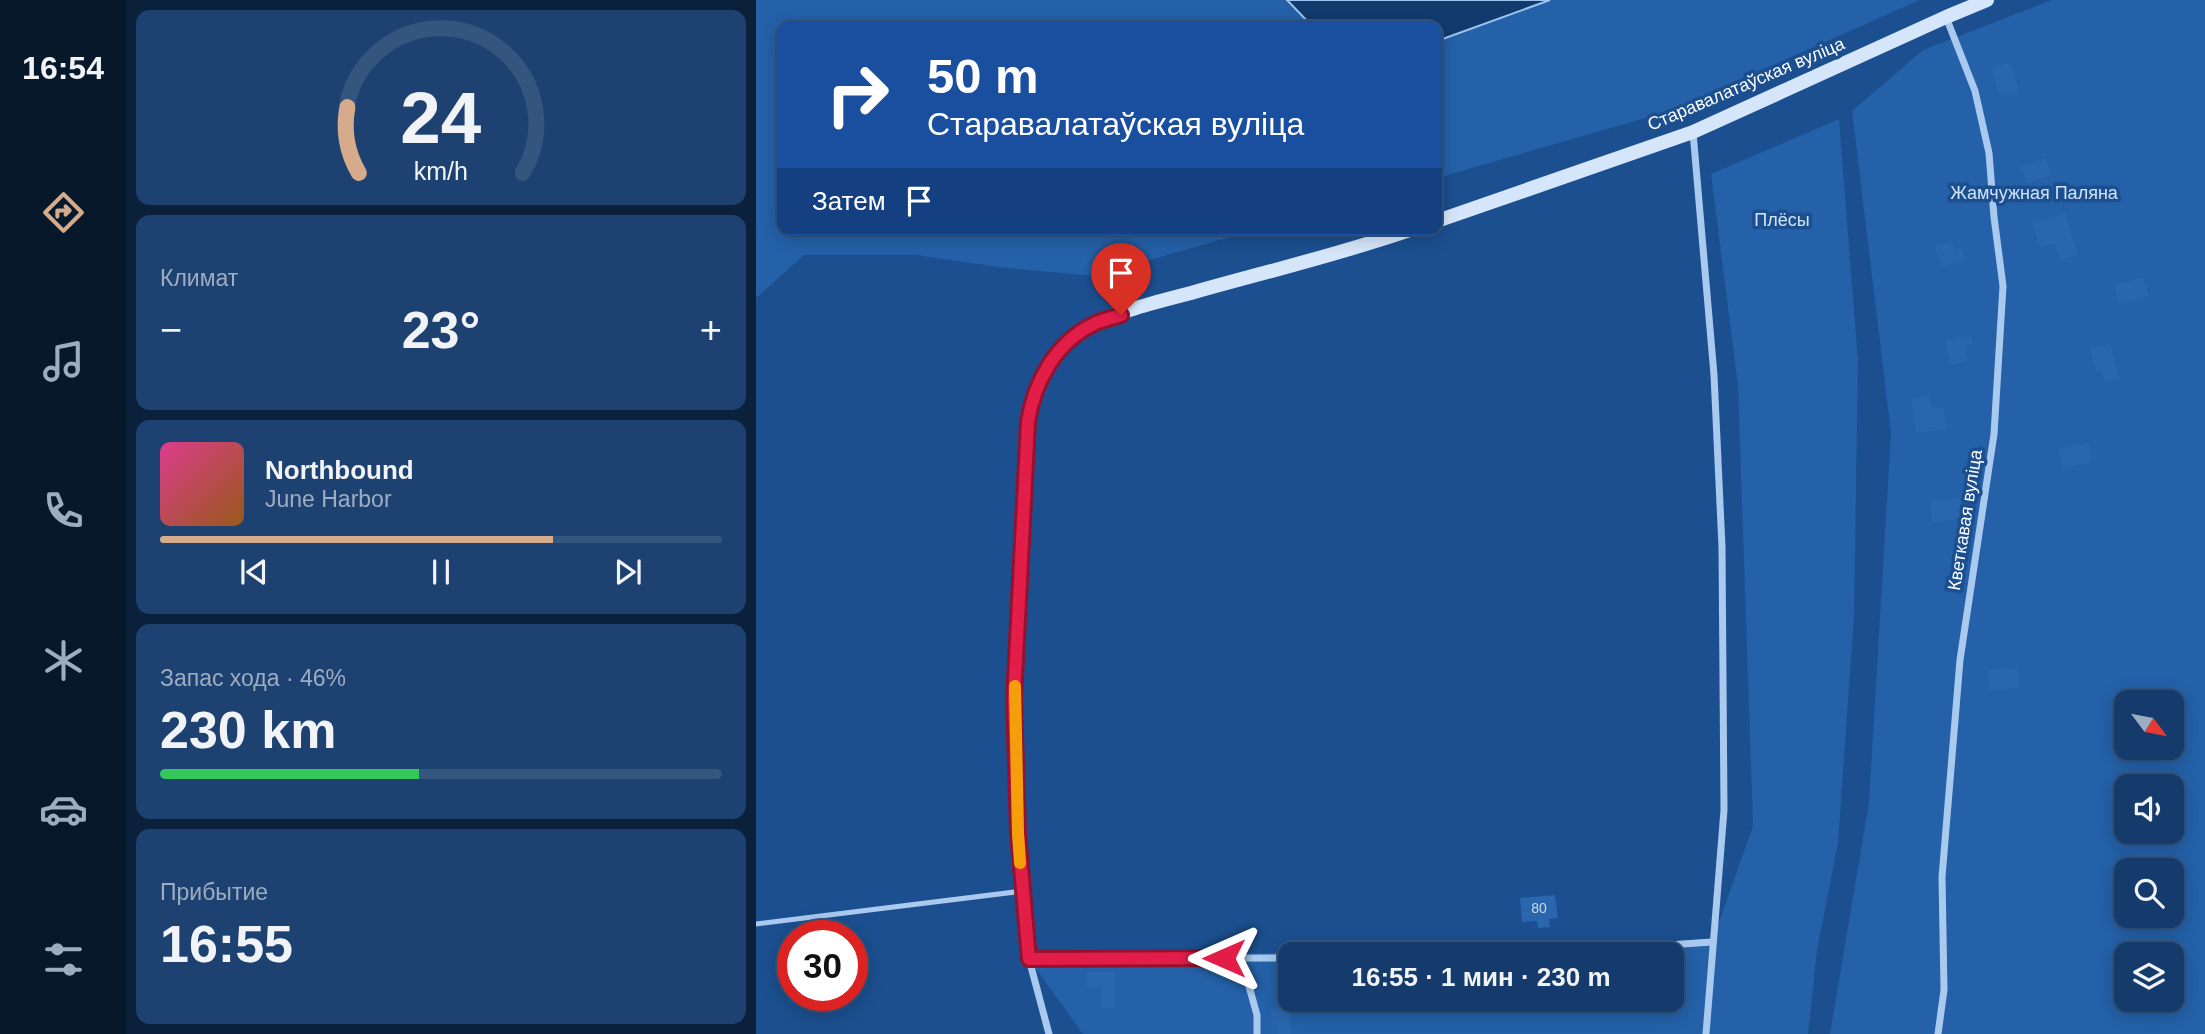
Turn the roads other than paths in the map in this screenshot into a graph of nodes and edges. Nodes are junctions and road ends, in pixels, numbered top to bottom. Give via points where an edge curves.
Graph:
1 (1987, 0) edge
2 (1946, 17) junction
3 (1693, 132) junction
4 (1442, 219) edge
5 (1392, 235) edge
6 (1023, 891) junction
7 (756, 924) edge
8 (1712, 942) junction
9 (1684, 944) edge
10 (1224, 958) junction
11 (1278, 958) edge
12 (1029, 959) junction
13 (1049, 1034) edge
14 (1257, 1034) edge
15 (1706, 1034) edge
16 (1938, 1034) edge

1 - 2 street, Старавалатаўская вуліца
2 - 3 street, Старавалатаўская вуліца
2 - 16 street, Кветкавая вуліца via 1975,91 1986,141 2003,286 1994,434 1960,660 1942,877 1944,990
3 - 4 street, Старавалатаўская вуліца
3 - 8 street via 1714,375 1722,547 1724,810
5 - 6 street via 1095,324 1066,345 1049,365 1034,393 1027,436 1014,699
6 - 7 lane
6 - 12 street
8 - 9 street
8 - 15 street
10 - 11 street
10 - 12 street
10 - 14 street via 1245,972 1257,1015
12 - 13 street

